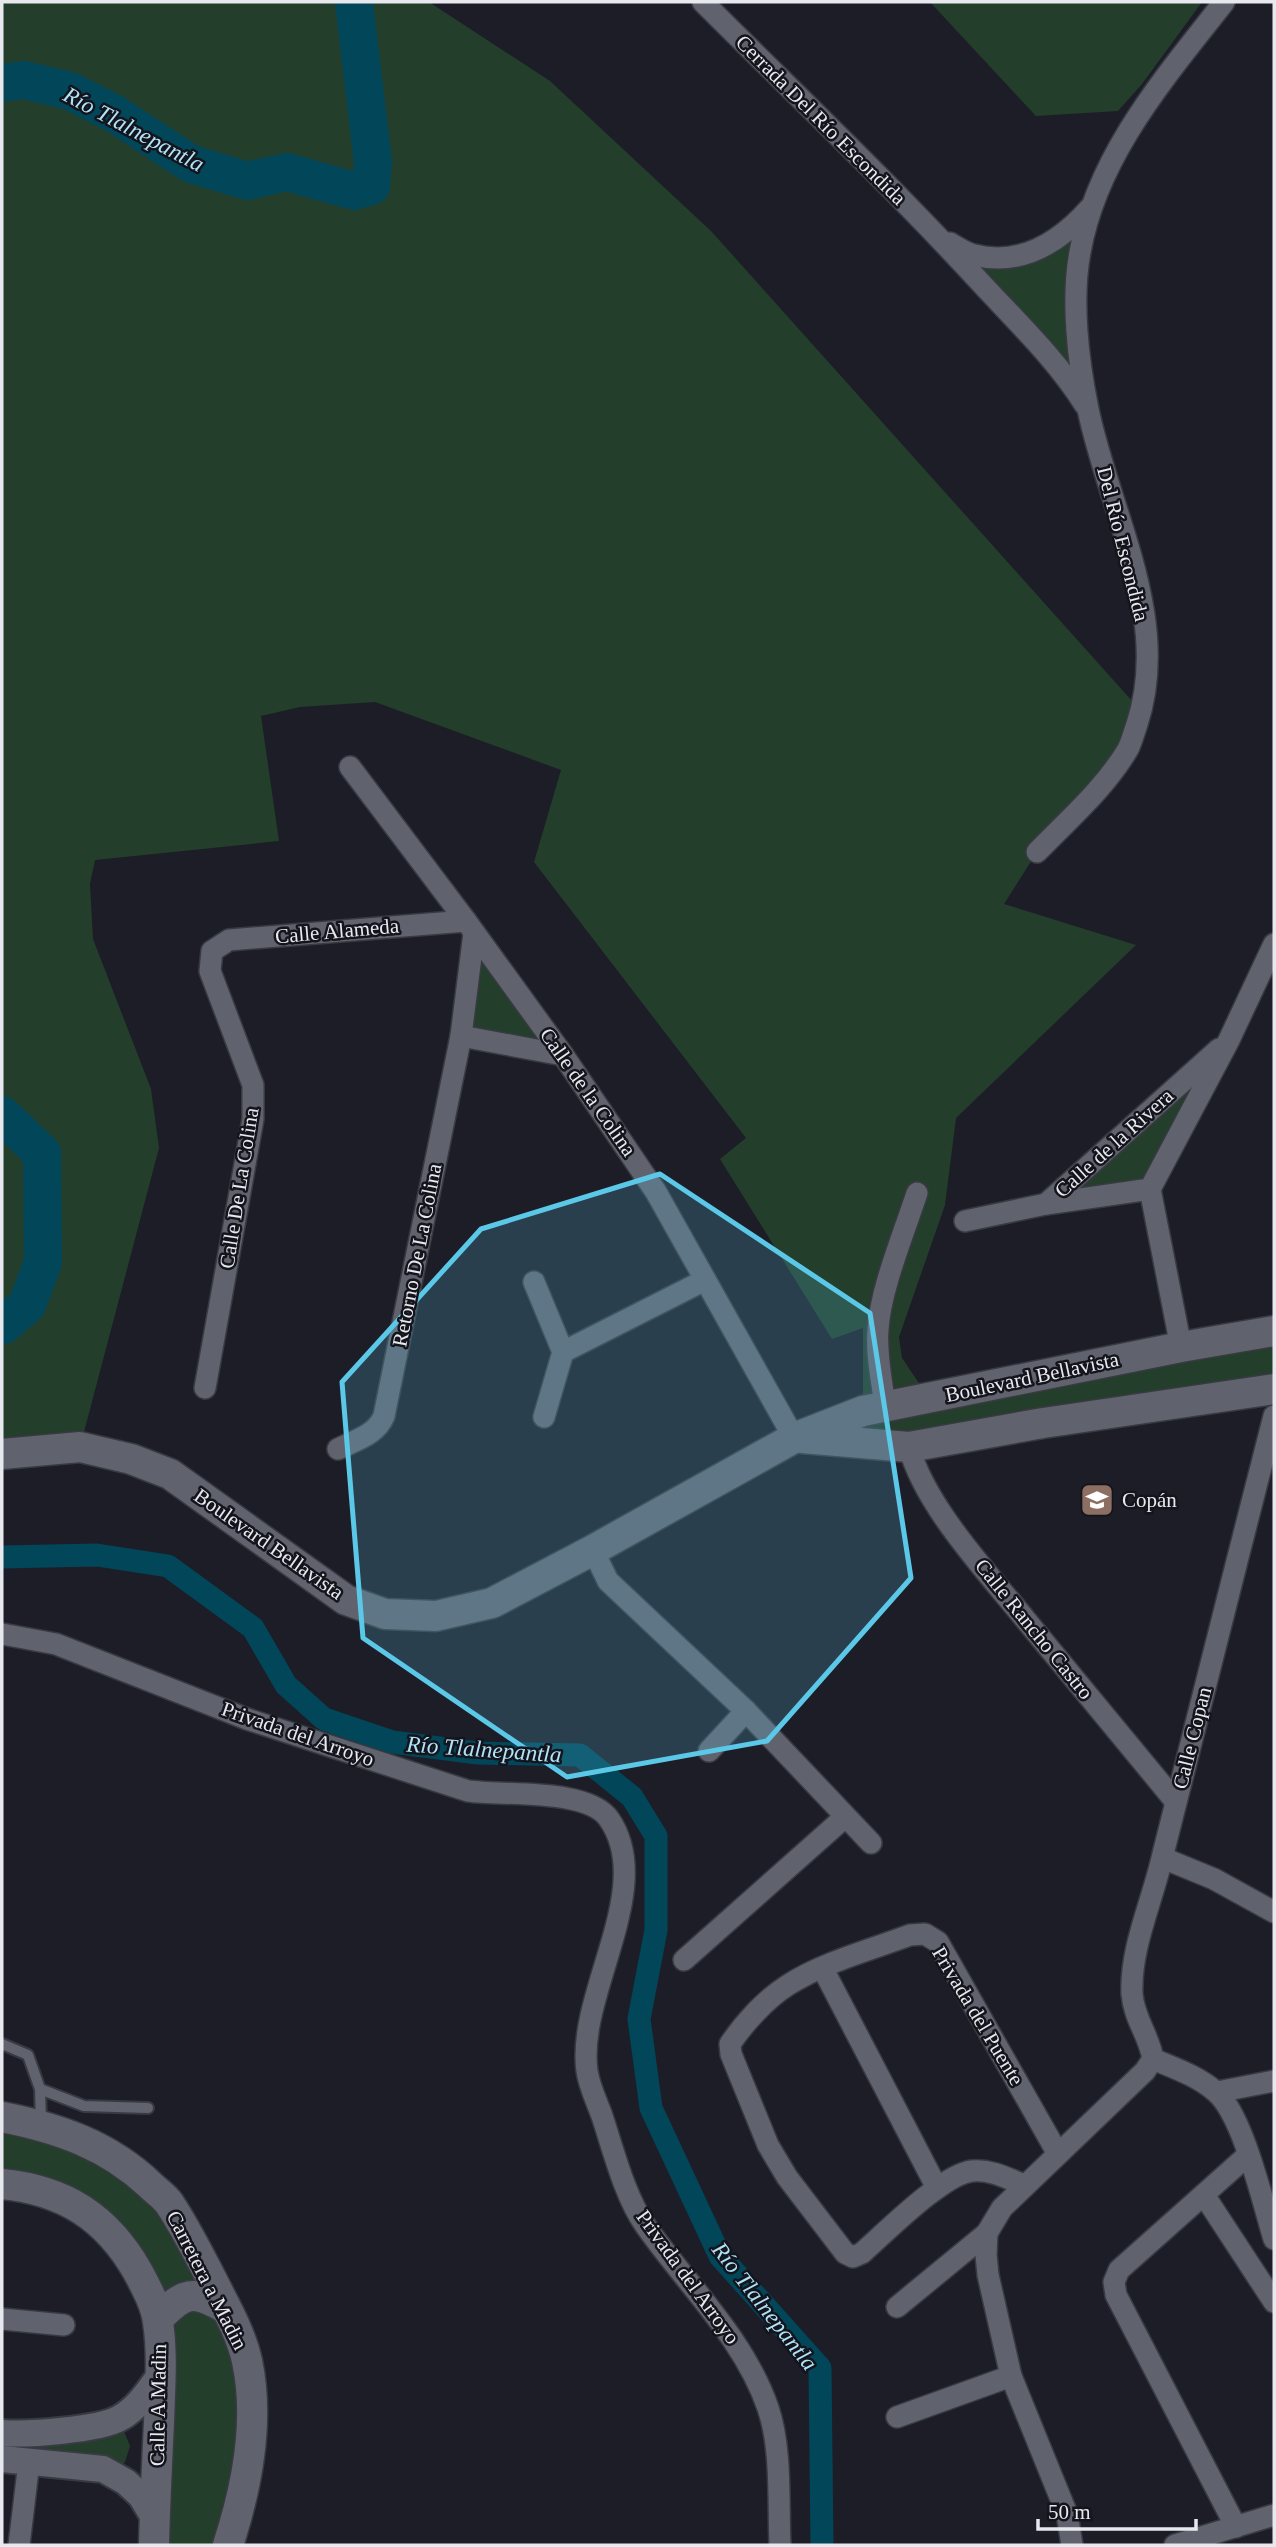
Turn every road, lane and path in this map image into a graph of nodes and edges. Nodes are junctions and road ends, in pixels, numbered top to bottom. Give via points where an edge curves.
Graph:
1 (703, 2) edge
2 (1224, 2) edge
3 (1092, 205) junction
4 (939, 237) junction
5 (1088, 410) junction
6 (350, 767) dead end
7 (1037, 852) dead end
8 (470, 927) junction
9 (1274, 944) edge
10 (212, 951) joint
11 (461, 1035) junction
12 (1229, 1040) junction
13 (563, 1055) junction
14 (1150, 1189) junction
15 (917, 1193) dead end
16 (1046, 1204) junction
17 (965, 1221) dead end
18 (705, 1280) junction
19 (534, 1282) dead end
20 (1274, 1331) edge
21 (1181, 1347) junction
22 (563, 1352) junction
23 (205, 1388) dead end
24 (1274, 1389) edge
25 (885, 1406) junction
26 (544, 1417) dead end
27 (1272, 1432) edge
28 (794, 1438) junction
29 (909, 1447) junction
30 (338, 1449) dead end
31 (2, 1454) edge
32 (593, 1550) junction
33 (2, 1634) edge
34 (746, 1710) junction
35 (709, 1751) dead end
36 (1176, 1802) junction
37 (845, 1816) junction
38 (871, 1843) dead end
39 (1163, 1858) junction
40 (1274, 1912) edge
41 (684, 1960) dead end
42 (823, 1969) junction
43 (2, 2044) edge
44 (1153, 2059) junction
45 (1274, 2081) edge
46 (40, 2089) junction
47 (1217, 2092) junction
48 (148, 2108) dead end
49 (2, 2117) edge
50 (41, 2126) junction
51 (1058, 2154) junction
52 (1248, 2155) junction
53 (2, 2185) edge
54 (1024, 2186) junction
55 (937, 2188) junction
56 (1204, 2195) junction
57 (987, 2233) junction
58 (1274, 2239) edge
59 (1274, 2302) edge
60 (897, 2307) dead end
61 (226, 2309) junction
62 (2, 2319) edge
63 (158, 2319) junction
64 (64, 2325) dead end
65 (161, 2374) junction
66 (1011, 2376) junction
67 (897, 2417) dead end
68 (2, 2432) edge
69 (9, 2463) edge
70 (1274, 2515) edge
71 (1236, 2527) junction
72 (154, 2532) edge
73 (19, 2545) edge
74 (228, 2545) edge
75 (780, 2545) edge
76 (1072, 2545) edge
77 (1175, 2545) edge

1 - 4 street, Cerrada Del Río Escondida
2 - 3 street via 1146,104
3 - 4 street, Cerrada Del Río Escondida via 1063,234 1023,257 973,255
3 - 5 street via 1076,281
4 - 5 street, Cerrada Del Río Escondida via 1065,376
5 - 7 street, Del Río Escondida via 1141,599 1148,643 1147,681 1129,747 1095,793
6 - 8 street, Calle de la Colina
8 - 10 street, Calle Alameda via 229,940
8 - 11 street, Retorno De La Colina
8 - 13 street, Calle de la Colina
9 - 12 street, Calle de la Rivera
10 - 23 street, Calle De La Colina via 209,971 253,1086 253,1119
11 - 13 street
11 - 30 street, Retorno De La Colina via 384,1416 380,1427
12 - 14 street, Calle de la Rivera
12 - 16 street, Calle de la Rivera
13 - 18 street, Calle de la Colina via 656,1192
14 - 16 street, Calle de la Rivera
14 - 21 street
15 - 25 street via 877,1330
16 - 17 street
18 - 22 street
18 - 28 street, Calle de la Colina
19 - 22 street
20 - 21 main road, Boulevard Bellavista
21 - 25 main road, Boulevard Bellavista
22 - 26 street
24 - 29 main road
25 - 28 main road, Boulevard Bellavista
27 - 36 street, Calle Copan
28 - 29 main road
28 - 32 main road, Boulevard Bellavista
29 - 36 street, Calle Rancho Castro via 928,1493 979,1563
31 - 32 main road, Boulevard Bellavista via 80,1447 170,1474 346,1600 385,1614 436,1616 492,1603
32 - 34 street via 608,1581
33 - 75 street, Privada del Arroyo via 56,1644 247,1719 468,1791 584,1801 609,1818 621,1845 625,1885 586,2032 587,2072 642,2222 744,2354 768,2410 777,2461
34 - 35 street
34 - 37 street
36 - 39 street, Calle Copan
37 - 38 street
37 - 41 street
39 - 40 street
39 - 44 street, Calle Copan via 1135,1958 1132,1993 1135,2016 1150,2042
42 - 51 street, Privada del Puente via 911,1935 925,1934 938,1942
42 - 55 street
42 - 55 street, Privada del Puente via 788,1986 764,2005 730,2044 768,2146 845,2253 853,2257
43 - 46 lane via 28,2056
44 - 47 street
44 - 51 street
45 - 47 street
46 - 48 lane via 84,2106
46 - 50 lane
47 - 52 street
49 - 50 main road, Carretera a Madin
50 - 61 main road, Carretera a Madin via 100,2148 133,2169 167,2201
51 - 54 street
52 - 56 street
52 - 58 street
53 - 63 main road, Calle A Madin via 47,2191 80,2208 110,2232 147,2288
54 - 55 street via 998,2175 969,2171
54 - 57 street via 1002,2208
56 - 59 street
56 - 71 street via 1119,2270 1115,2295
57 - 60 street
57 - 66 street via 988,2275
61 - 63 main road via 206,2297 188,2296
61 - 74 main road, Carretera a Madin via 247,2360 251,2399 247,2478
62 - 64 street
63 - 65 main road, Calle A Madin
65 - 68 street via 137,2405 119,2419 52,2432
65 - 72 main road, Calle A Madin
66 - 67 street
66 - 76 street via 1067,2514
69 - 72 street via 103,2469 141,2496
69 - 73 street
70 - 71 street
71 - 77 street

